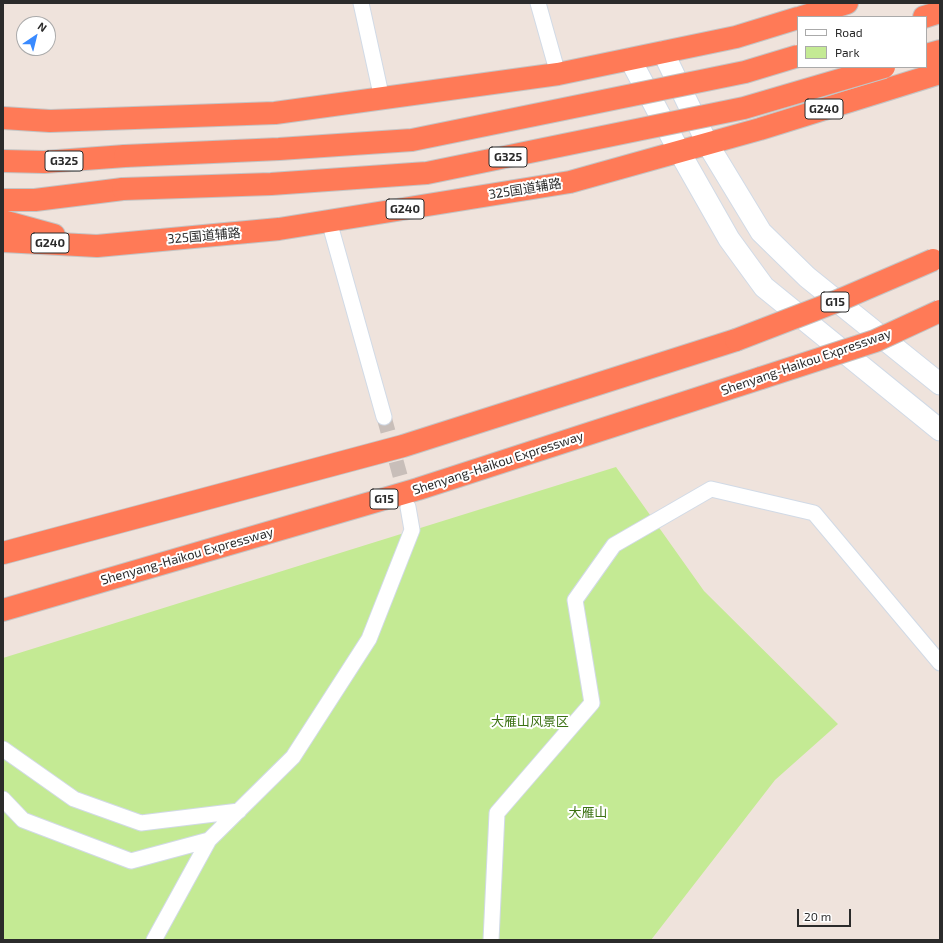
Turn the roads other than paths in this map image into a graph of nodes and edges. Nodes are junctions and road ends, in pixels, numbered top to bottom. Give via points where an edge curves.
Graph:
1 (361, 3) edge
2 (538, 3) edge
3 (847, 3) edge
4 (940, 12) edge
5 (805, 16) edge
6 (927, 16) edge
7 (797, 18) edge
8 (940, 51) edge
9 (663, 52) junction
10 (927, 55) edge
11 (797, 56) edge
12 (630, 59) junction
13 (881, 68) edge
14 (940, 73) edge
15 (558, 74) junction
16 (382, 99) junction
17 (3, 118) edge
18 (50, 121) junction
19 (3, 132) edge
20 (708, 143) junction
21 (679, 151) junction
22 (3, 161) edge
23 (3, 200) edge
24 (3, 221) edge
25 (329, 221) junction
26 (3, 241) edge
27 (97, 246) junction
28 (936, 258) edge
29 (940, 311) edge
30 (940, 384) edge
31 (384, 417) tunnel mouth
32 (940, 430) edge
33 (408, 507) tunnel mouth
34 (3, 553) edge
35 (3, 610) edge
36 (940, 663) edge
37 (3, 749) edge
38 (3, 799) edge
39 (239, 811) junction
40 (209, 840) junction
41 (154, 940) edge
42 (490, 940) edge

1 - 16 street
2 - 15 street
3 - 5 highway
4 - 6 highway
7 - 9 highway via 736,37
8 - 10 highway
9 - 12 highway
9 - 20 street
11 - 22 highway, G325, bridge via 745,72 412,140 44,162
12 - 15 highway
12 - 21 street
13 - 23 highway, G325, bridge via 744,108 427,173 271,184 123,189 35,200
14 - 20 highway, 325国道辅路 / G240
15 - 16 highway
16 - 18 highway via 275,113
17 - 18 highway
18 - 19 highway
20 - 21 highway, 325国道辅路 / G240
20 - 30 street via 761,232 807,277
21 - 25 highway, 325国道辅路 / G240 via 570,182
21 - 32 street via 729,239 764,287
24 - 27 highway
25 - 27 highway, 325国道辅路 / G240 via 279,229
25 - 31 street
26 - 27 highway, G240
28 - 34 highway, G15, bridge via 835,302 736,340 403,446
29 - 35 highway, Shenyang-Haikou Expressway / G15, bridge via 875,341 418,489
33 - 39 street via 412,530 369,639 293,757
36 - 42 street via 814,513 711,489 614,545 576,600 592,703 497,814
37 - 39 street via 74,799 141,823
38 - 40 street via 23,820 131,861
39 - 40 street
40 - 41 street

